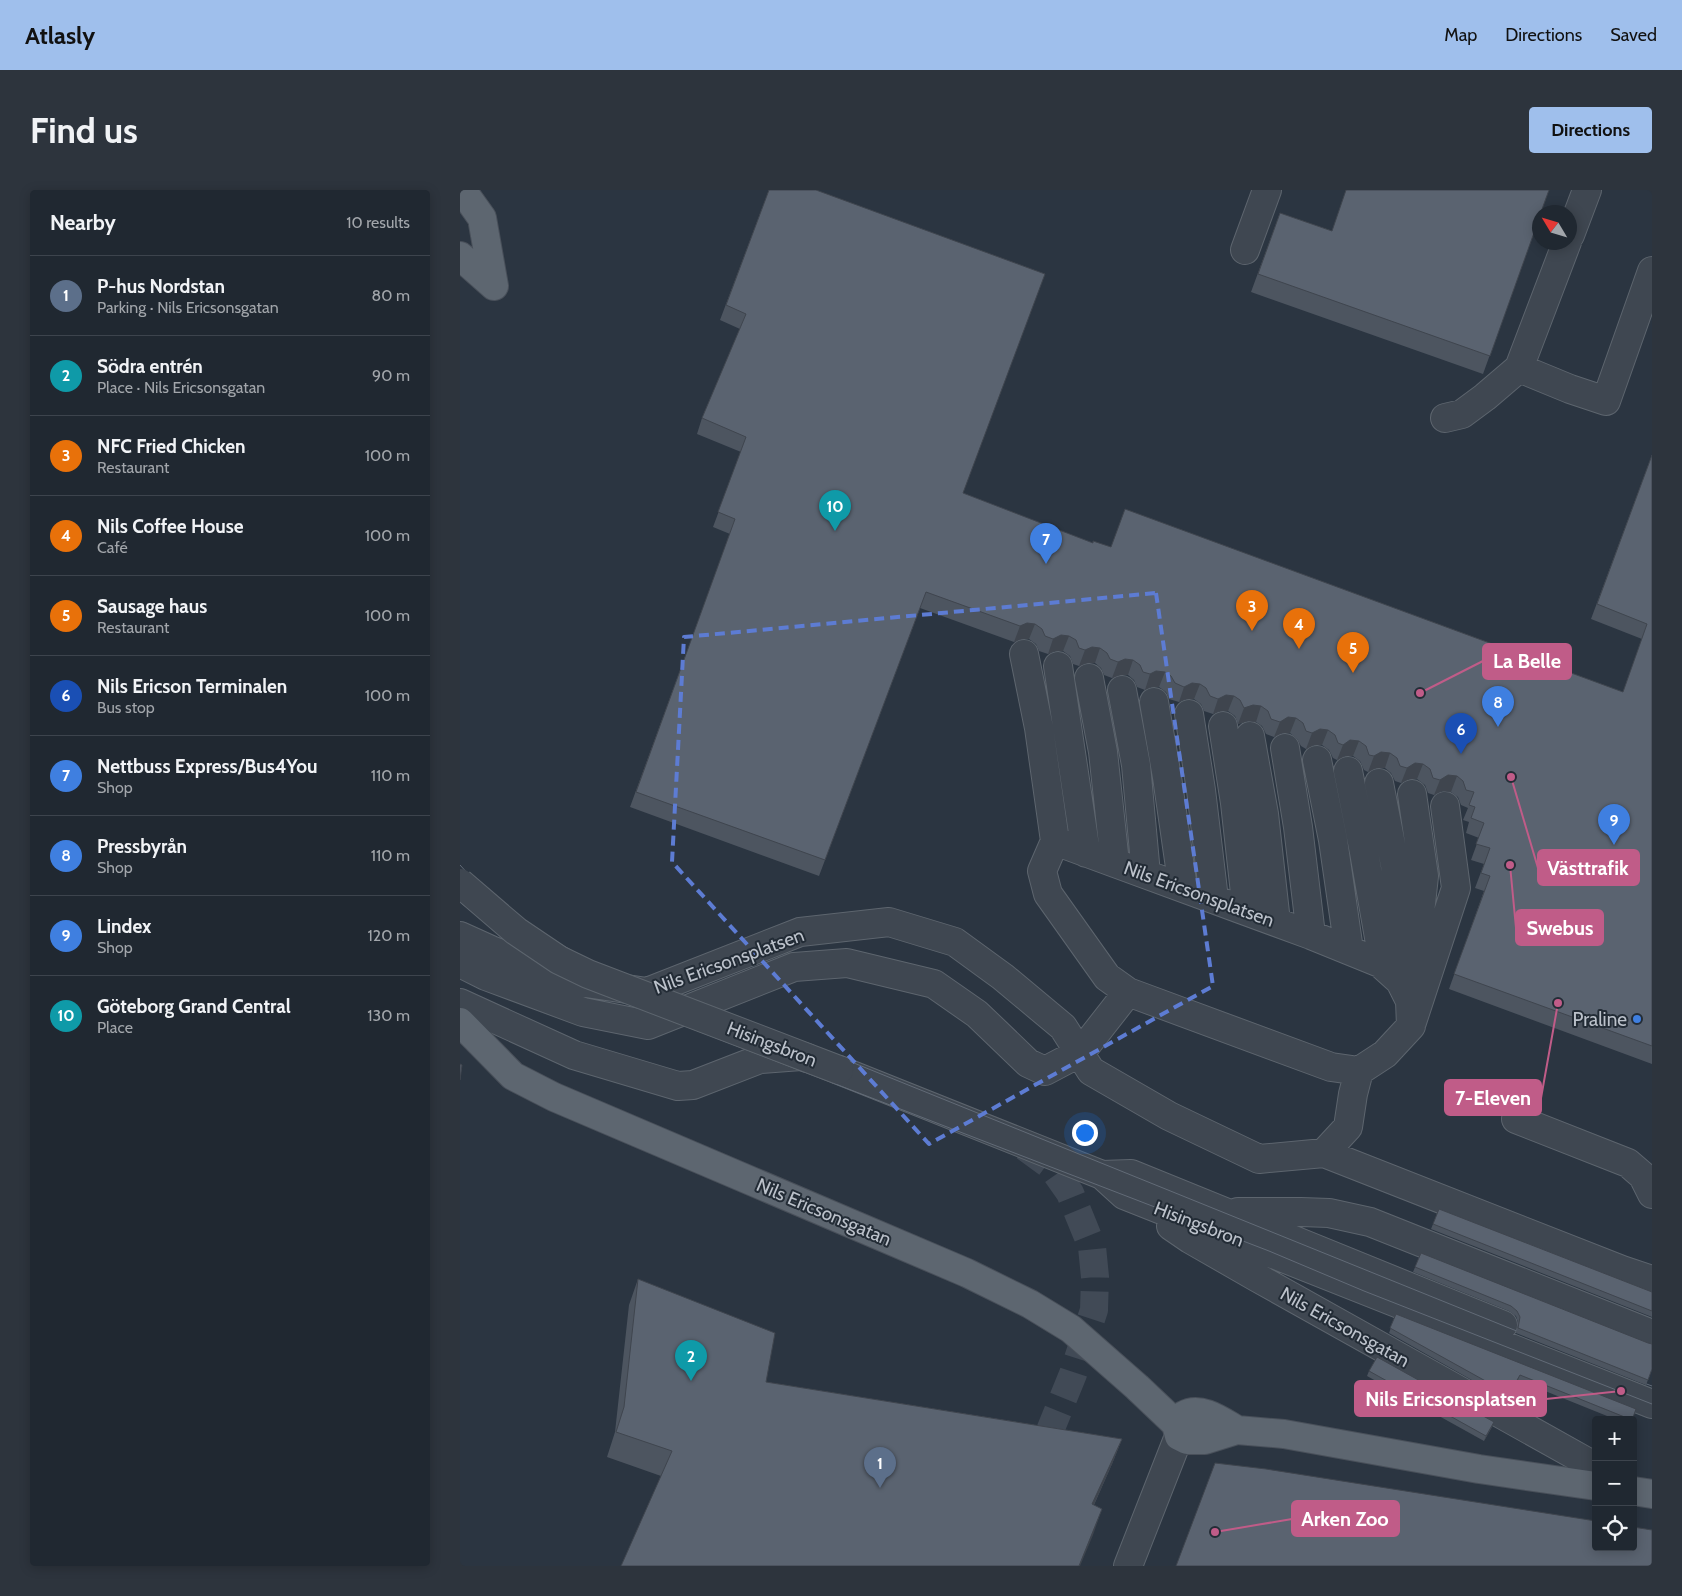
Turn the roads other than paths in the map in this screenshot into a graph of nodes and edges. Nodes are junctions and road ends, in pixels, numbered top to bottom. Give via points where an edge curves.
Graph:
1 (462, 190) edge
2 (1266, 190) edge
3 (1587, 190) edge
4 (1577, 216) edge
5 (1245, 250) dead end
6 (1564, 250) edge
7 (460, 256) edge
8 (1652, 271) edge
9 (1519, 368) junction
10 (1445, 418) dead end
11 (1024, 654) dead end
12 (1058, 666) dead end
13 (1089, 678) dead end
14 (1122, 690) dead end
15 (1154, 702) dead end
16 (1188, 714) dead end
17 (1223, 726) dead end
18 (1250, 736) dead end
19 (1285, 748) dead end
20 (1317, 760) dead end
21 (1348, 771) dead end
22 (1379, 783) dead end
23 (1412, 794) dead end
24 (1445, 806) dead end
25 (1055, 841) junction
26 (1086, 853) junction
27 (1116, 863) junction
28 (1146, 874) junction
29 (460, 883) edge
30 (1183, 888) junction
31 (1214, 899) junction
32 (1247, 911) junction
33 (1276, 922) junction
34 (1311, 935) junction
35 (460, 936) edge
36 (1349, 950) junction
37 (460, 962) edge
38 (1384, 966) junction
39 (1128, 992) junction
40 (460, 1003) edge
41 (1410, 1013) junction
42 (460, 1022) edge
43 (1081, 1052) junction
44 (839, 1071) junction
45 (1359, 1071) junction
46 (1516, 1119) dead end
47 (1324, 1153) junction
48 (1102, 1175) junction
49 (1652, 1194) edge
50 (1124, 1195) junction
51 (1227, 1212) junction
52 (1651, 1275) edge
53 (1652, 1334) edge
54 (1652, 1386) edge
55 (1652, 1404) edge
56 (1178, 1430) junction
57 (1592, 1465) edge
58 (1592, 1485) edge
59 (1128, 1566) edge

1 - 7 main road via 482,218 494,286
2 - 5 lane
3 - 4 lane
6 - 9 lane
8 - 9 lane via 1606,401
9 - 10 lane via 1462,414
11 - 25 lane via 1039,728
12 - 26 lane
13 - 27 lane via 1103,752
14 - 28 lane via 1136,765
15 - 30 lane
16 - 31 lane
17 - 32 lane
18 - 33 lane via 1264,814
19 - 34 lane
20 - 36 lane
21 - 38 lane
22 - 41 lane via 1395,864
23 - 41 lane via 1424,876
24 - 41 lane via 1456,888
25 - 26 lane, Nils Ericsonsplatsen
25 - 39 lane via 1042,870 1048,894 1107,977
26 - 27 lane, Nils Ericsonsplatsen
27 - 28 lane, Nils Ericsonsplatsen
28 - 30 lane, Nils Ericsonsplatsen
29 - 44 lane, Hisingsbron, bridge via 516,931 559,960
30 - 31 lane, Nils Ericsonsplatsen
31 - 32 lane, Nils Ericsonsplatsen
32 - 33 lane, Nils Ericsonsplatsen
33 - 34 lane, Nils Ericsonsplatsen
34 - 36 lane, Nils Ericsonsplatsen
35 - 43 lane, Nils Ericsonsplatsen via 572,981 646,992 800,932 889,922 955,942 1063,1027
36 - 38 lane, Nils Ericsonsplatsen
37 - 43 lane, Nils Ericsonsplatsen via 486,976 583,1012 648,1025 794,967 847,963 934,984 977,1014 1028,1063 1046,1071
38 - 41 lane, Nils Ericsonsplatsen via 1400,981
39 - 43 lane, Nils Ericsonsplatsen
39 - 45 lane via 1331,1067
40 - 44 lane via 574,1055 678,1086 693,1086 760,1059 801,1056
41 - 45 lane via 1384,1054
42 - 56 main road, Nils Ericsonsgatan via 513,1076 554,1097 967,1273 1030,1304 1071,1329 1137,1387
43 - 47 lane via 1091,1071 1169,1116 1259,1159
44 - 48 lane, Hisingsbron
45 - 47 lane via 1348,1127
46 - 49 lane via 1628,1163 1643,1176
47 - 52 lane via 1622,1270
48 - 50 lane, Hisingsbron
48 - 51 lane, Hisingsbron via 1131,1174
50 - 55 lane, Hisingsbron
50 - 57 lane, Nils Ericsonsgatan via 1190,1239
51 - 53 lane via 1329,1213 1370,1222
51 - 54 lane, Hisingsbron
56 - 58 main road via 1183,1415 1193,1412 1211,1415 1237,1430 1316,1439 1479,1469
56 - 59 lane

